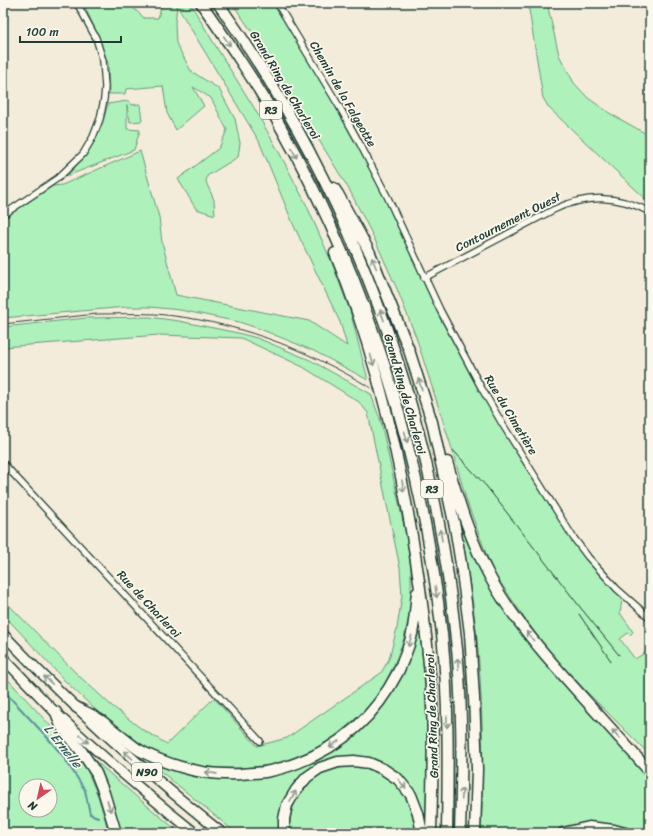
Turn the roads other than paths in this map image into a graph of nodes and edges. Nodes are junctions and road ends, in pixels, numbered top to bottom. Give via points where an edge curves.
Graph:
1 (77, 3) edge
2 (201, 3) edge
3 (218, 3) edge
4 (277, 3) edge
5 (316, 164) junction
6 (388, 198) joint
7 (650, 212) edge
8 (3, 215) edge
9 (326, 216) junction
10 (424, 278) junction
11 (432, 422) junction
12 (3, 463) edge
13 (418, 575) junction
14 (650, 618) edge
15 (3, 634) edge
16 (3, 658) edge
17 (76, 707) junction
18 (56, 712) junction
19 (260, 741) dead end
20 (650, 772) edge
21 (116, 833) edge
22 (195, 833) edge
23 (222, 833) edge
24 (284, 833) edge
25 (422, 833) edge
26 (431, 833) edge
27 (446, 833) edge
28 (460, 833) edge
29 (475, 833) edge
30 (563, 833) edge
31 (625, 833) edge

1 - 8 street via 96,38 103,61 105,87 100,119 83,154 58,178
2 -> 9 highway, Grand Ring de Charleroi / R3 via 278,122
3 - 5 highway, Grand Ring de Charleroi / R3 via 261,66
4 - 6 street, Chemin de la Falgeotte via 339,106
11 -> 5 highway via 409,350 370,254 338,194
28 -> 5 highway, Grand Ring de Charleroi / R3 via 462,768 455,630 434,495 418,428 382,314 362,262
6 - 10 street, Rue du Cimetière
7 - 10 street, Contournement Ouest via 638,206 605,198 589,198 570,203
9 -> 13 highway via 328,236 360,319 384,404 412,532
9 -> 27 highway, Grand Ring de Charleroi / R3 via 369,319 387,371 420,500 442,634 448,768
10 - 14 street, Rue du Cimetière via 482,389 573,537 607,579
20 -> 11 highway via 542,652 504,601 477,551 464,518 441,439
11 - 29 highway via 455,528 470,633 477,769
12 - 19 street, Rue de Charleroi
13 -> 17 highway via 411,638 393,681 364,720 327,749 302,761 266,772 245,774 223,775 182,768 140,750 101,721
13 - 26 highway via 432,702
17 -> 15 highway, N90
16 - 18 highway, N90
23 -> 17 highway, N90 via 156,780
18 -> 21 highway via 61,726 96,773
18 -> 22 highway, N90 via 146,793
24 -> 25 highway via 287,805 307,777 320,768 338,762 354,761 369,762 398,779 411,795
30 - 31 highway via 589,827

